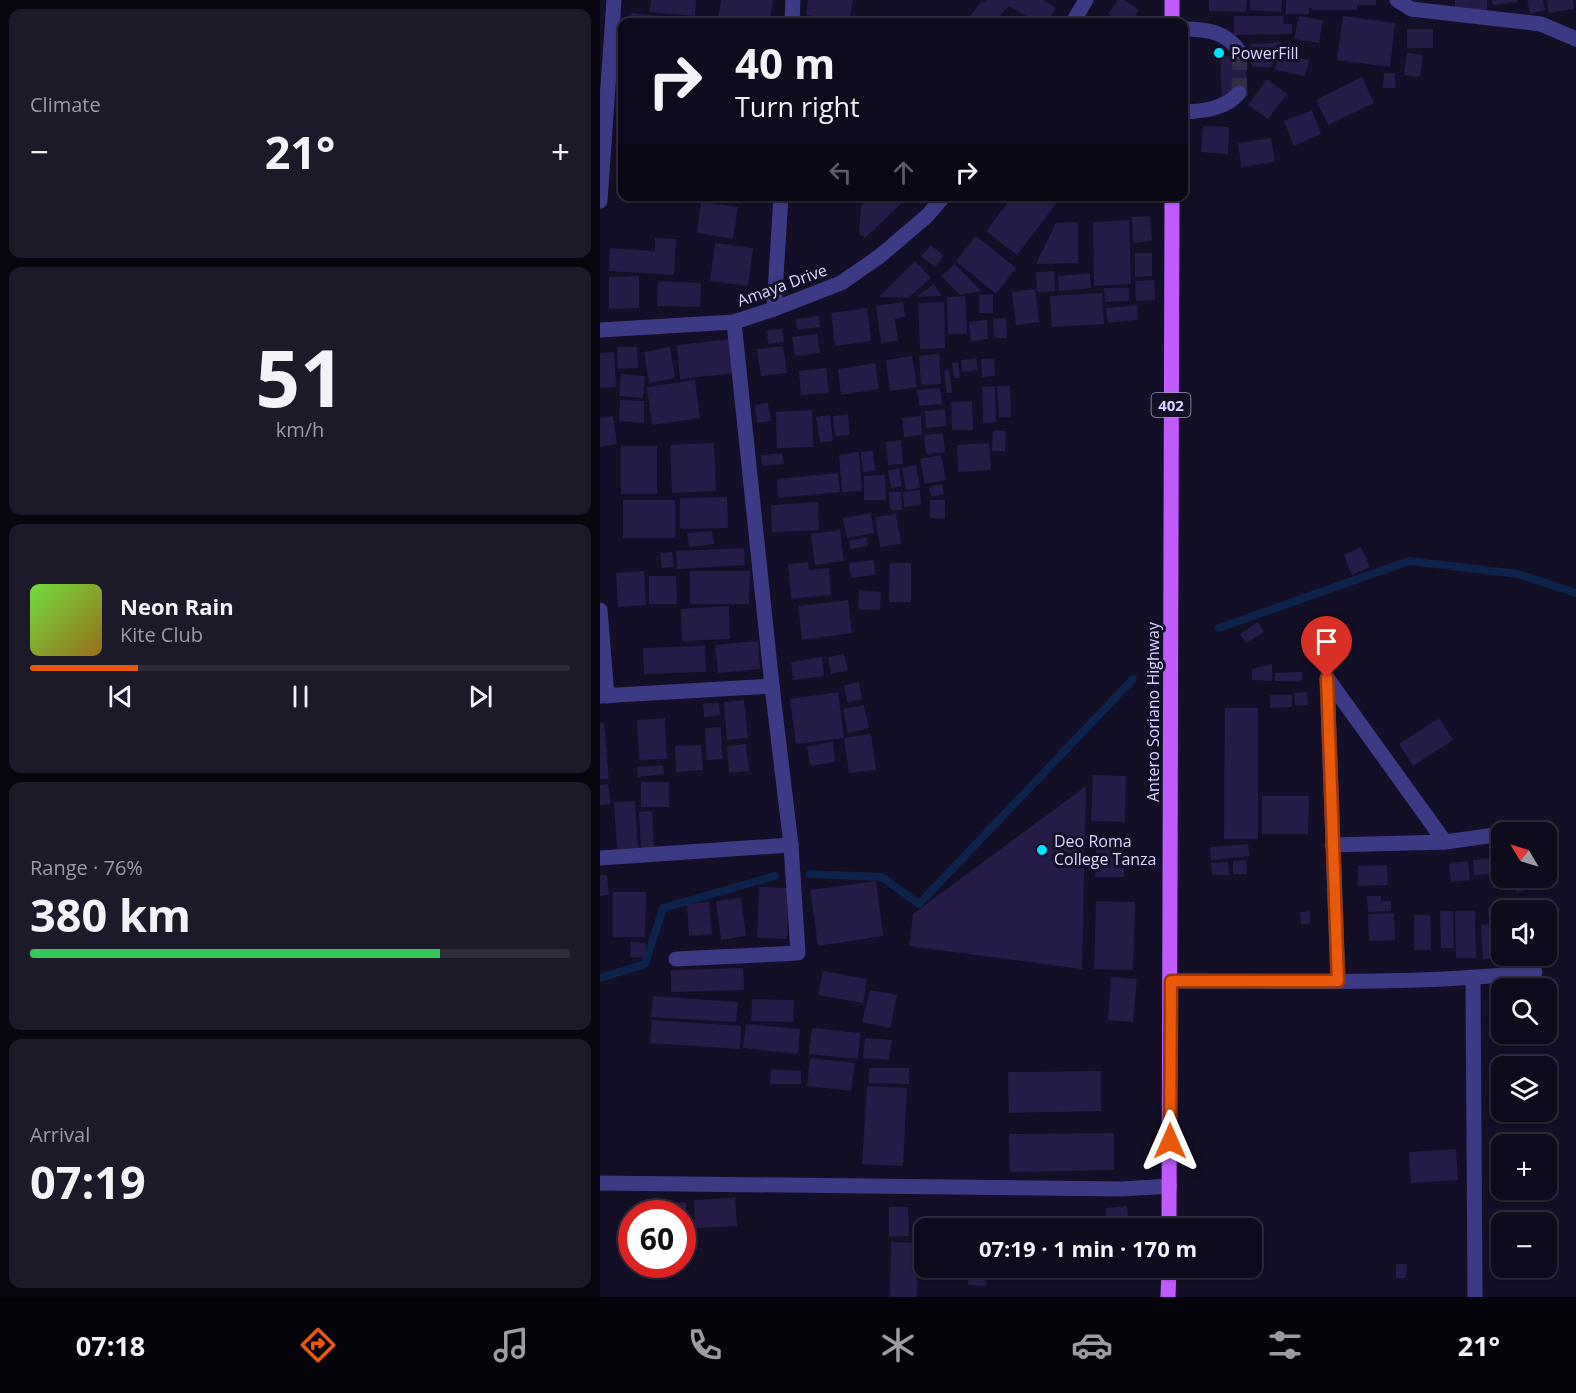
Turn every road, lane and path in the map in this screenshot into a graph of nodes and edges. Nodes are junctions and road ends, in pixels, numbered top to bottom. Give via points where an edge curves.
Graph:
1 (614, 0) edge
2 (793, 0) edge
3 (1086, 0) edge
4 (1172, 0) edge
5 (1397, 0) edge
6 (792, 18) edge
7 (1075, 18) edge
8 (1172, 18) edge
9 (1188, 29) edge
10 (1576, 39) edge
11 (1240, 52) dead end
12 (1239, 93) dead end
13 (1188, 112) edge
14 (600, 201) edge
15 (781, 201) edge
16 (940, 201) edge
17 (1172, 201) edge
18 (774, 309) junction
19 (734, 322) junction
20 (600, 330) edge
21 (600, 610) edge
22 (772, 686) junction
23 (603, 696) edge
24 (1491, 836) edge
25 (1445, 842) junction
26 (791, 845) junction
27 (1332, 845) junction
28 (600, 858) edge
29 (676, 959) dead end
30 (1534, 972) dead end
31 (1473, 978) junction
32 (1171, 981) junction
33 (1338, 981) junction
34 (600, 1183) edge
35 (1170, 1186) junction
36 (1169, 1218) edge
37 (1169, 1278) edge
38 (1168, 1297) edge
39 (1475, 1297) edge

1 - 14 street
2 - 6 street
3 - 7 street
4 - 8 main road
5 - 10 street via 1411,9 1541,24
9 - 11 street via 1210,30 1232,41
12 - 13 street via 1233,100 1208,111
15 - 18 street
16 - 18 street, Amaya Drive via 880,256 841,284
17 - 32 main road, Antero Soriano Highway / 402
18 - 19 street, Amaya Drive
19 - 20 street, Amaya Drive
19 - 22 street
21 - 23 street
22 - 23 street
22 - 26 street
24 - 25 street
25 - 27 street
25 - 27 street via 1327,678
26 - 28 street
26 - 29 street via 798,953
27 - 33 street
30 - 31 street
31 - 33 street
31 - 39 street
32 - 33 street
32 - 35 main road, Antero Soriano Highway / 402
34 - 35 street via 1122,1189
35 - 36 main road, Antero Soriano Highway / 402
37 - 38 main road

